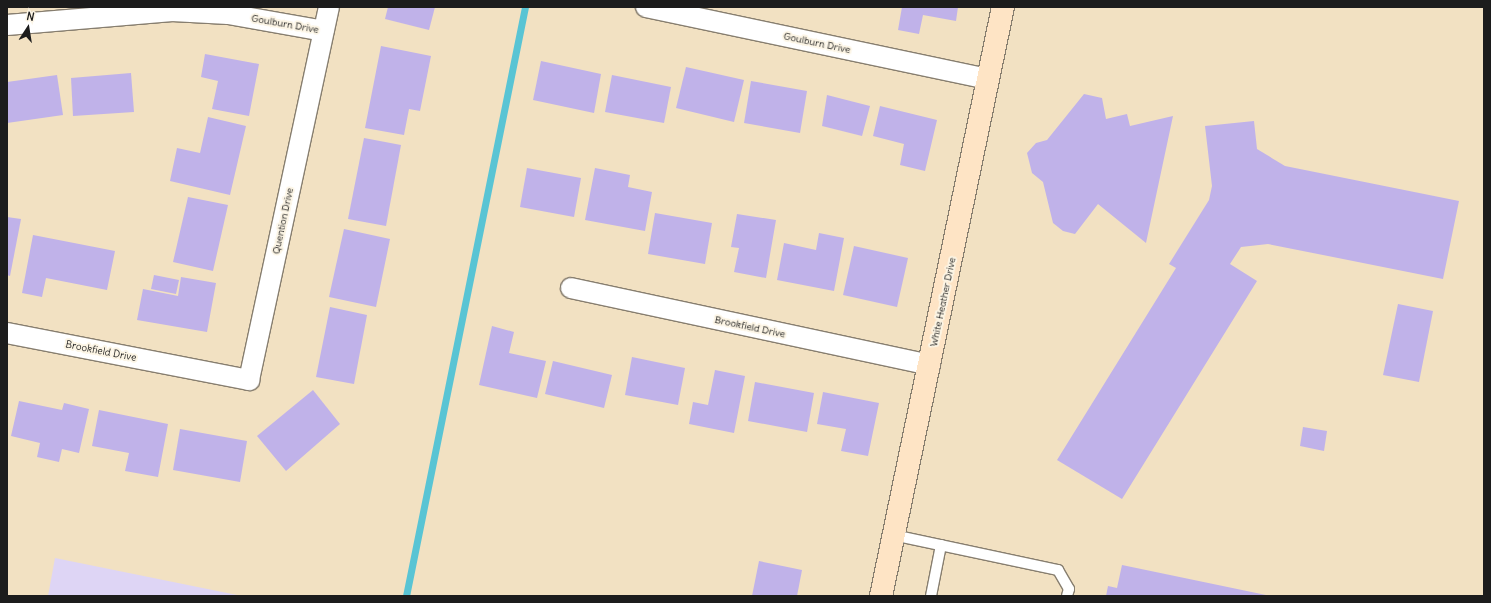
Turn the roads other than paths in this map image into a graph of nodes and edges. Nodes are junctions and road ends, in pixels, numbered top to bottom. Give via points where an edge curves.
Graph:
1 (329, 7) edge
2 (646, 7) edge
3 (1002, 7) edge
4 (7, 25) edge
5 (324, 31) junction
6 (988, 79) junction
7 (570, 288) dead end
8 (7, 333) edge
9 (930, 365) junction
10 (194, 369) joint
11 (893, 535) junction
12 (941, 545) junction
13 (881, 596) edge
14 (931, 596) edge
15 (1068, 596) edge

1 - 5 street, Quention Drive
2 - 6 street, Goulburn Drive
3 - 6 street, White Heather Drive
4 - 5 street, Goulburn Drive via 172,11 228,14
5 - 10 street, Quention Drive via 249,380
6 - 9 street, White Heather Drive
7 - 9 street, Brookfield Drive
8 - 10 street, Brookfield Drive
9 - 11 street, White Heather Drive
11 - 12 lane
11 - 13 street, White Heather Drive
12 - 14 lane
12 - 15 lane via 1058,570 1069,589

